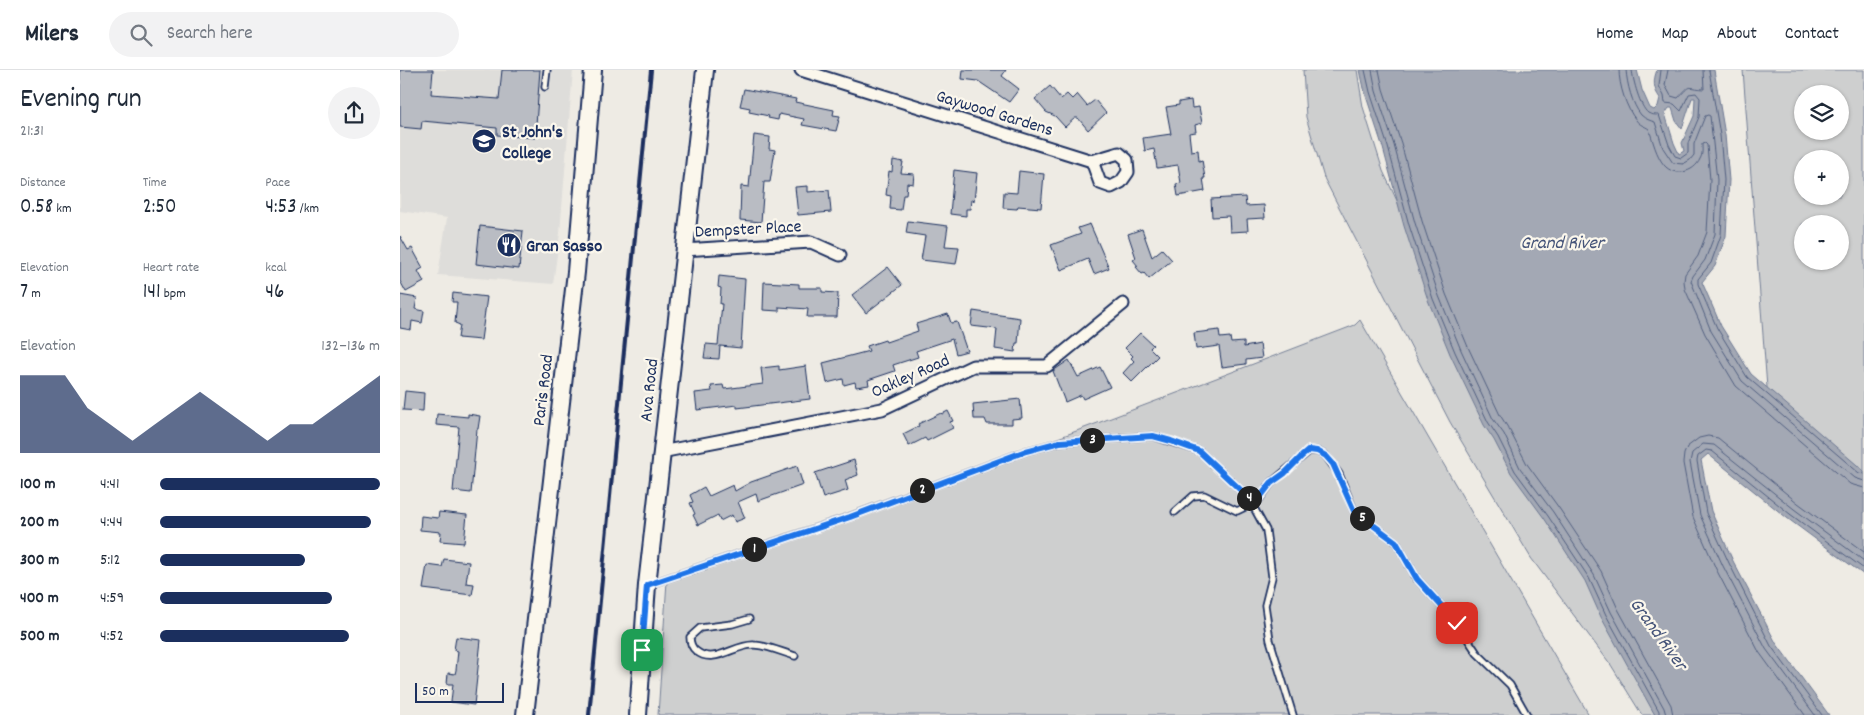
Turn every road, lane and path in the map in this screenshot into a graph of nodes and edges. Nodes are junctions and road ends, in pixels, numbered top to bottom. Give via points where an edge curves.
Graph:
1 (547, 70) edge
2 (594, 70) edge
3 (704, 70) edge
4 (801, 70) edge
5 (545, 87) dead end
6 (1092, 161) dead end
7 (684, 250) junction
8 (840, 255) dead end
9 (1123, 304) dead end
10 (661, 452) junction
11 (1252, 504) junction
12 (1175, 512) dead end
13 (647, 585) junction
14 (749, 619) dead end
15 (795, 656) dead end
16 (525, 715) edge
17 (638, 715) edge
18 (1293, 715) edge
19 (1528, 715) edge

1 - 5 lane
2 - 16 street, Paris Road via 576,272
3 - 7 street, Ava Road
4 - 6 street, Gaywood Gardens
7 - 8 street, Dempster Place via 811,242
7 - 10 street, Ava Road
9 - 10 street, Oakley Road via 1047,366 973,366 882,409
10 - 13 street, Ava Road
11 - 12 lane via 1237,510 1204,495 1193,496
11 - 13 lane via 1199,451 1171,441 1153,436 1060,442 1026,451 850,517
11 - 18 lane via 1266,530 1272,577 1265,605 1270,640
11 - 19 lane via 1309,450 1326,456 1339,474 1354,511 1396,542 1417,579 1457,623 1478,653 1510,685
13 - 17 street, Ava Road
14 - 15 lane via 697,630 690,637 692,647 700,653 716,656 741,646 755,645

